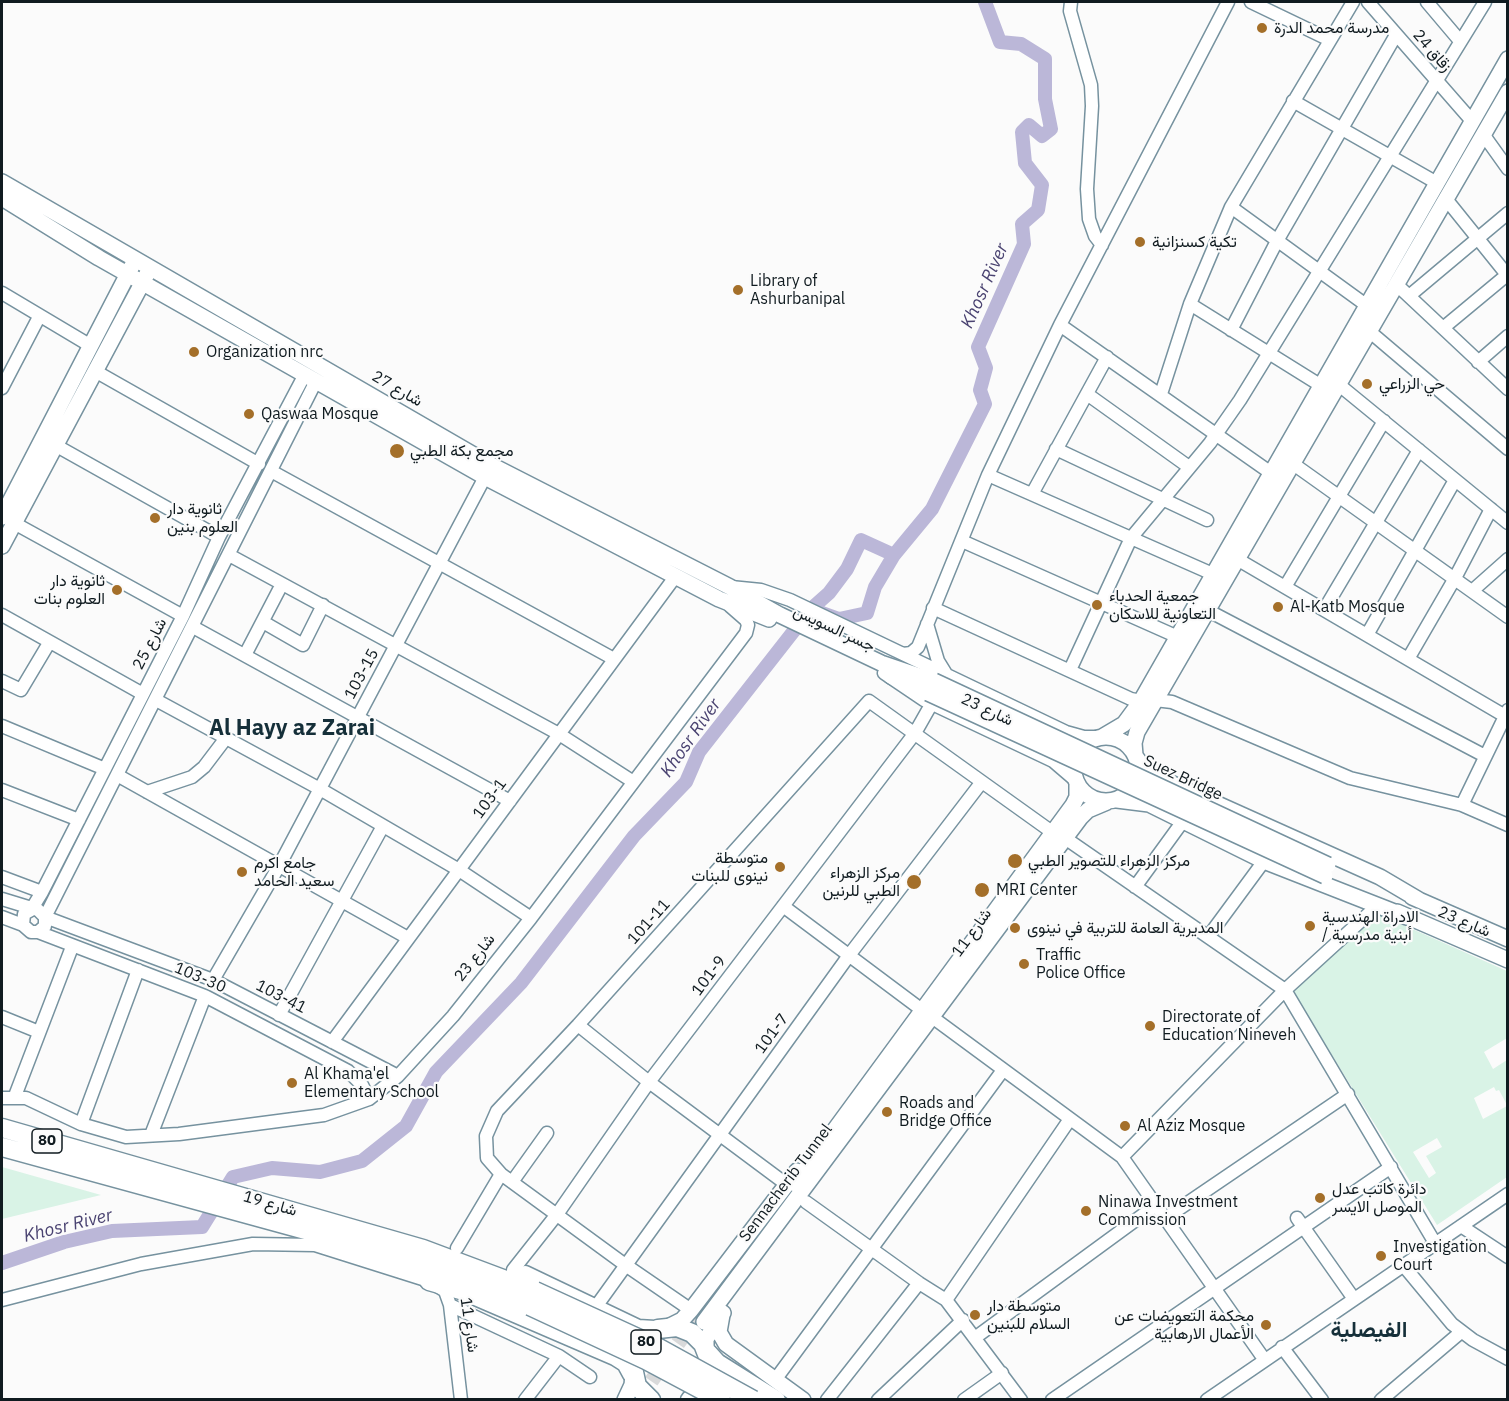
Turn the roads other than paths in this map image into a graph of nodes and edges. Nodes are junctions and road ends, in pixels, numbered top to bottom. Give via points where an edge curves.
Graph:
1 (1071, 2) edge
2 (1228, 2) edge
3 (1251, 2) edge
4 (1353, 2) edge
5 (1368, 2) edge
6 (1485, 2) edge
7 (1430, 3) edge
8 (1396, 35) junction
9 (1330, 40) junction
10 (1460, 41) junction
11 (1508, 59) edge
12 (1435, 80) junction
13 (1508, 93) edge
14 (1293, 101) junction
15 (1472, 121) junction
16 (1343, 129) junction
17 (1483, 134) junction
18 (1388, 155) junction
19 (1508, 169) edge
20 (2, 182) edge
21 (1437, 183) junction
22 (2, 198) edge
23 (1446, 199) junction
24 (1231, 207) junction
25 (1508, 213) edge
26 (1477, 238) junction
27 (1277, 241) junction
28 (1102, 245) junction
29 (99, 258) junction
30 (132, 267) junction
31 (1318, 270) junction
32 (146, 275) junction
33 (1507, 275) edge
34 (1396, 284) junction
35 (2, 293) edge
36 (117, 294) junction
37 (170, 296) junction
38 (1409, 296) junction
39 (130, 304) junction
40 (1190, 304) junction
41 (1366, 305) junction
42 (39, 317) junction
43 (1060, 325) junction
44 (1443, 328) junction
45 (1231, 330) junction
46 (1369, 331) junction
47 (1508, 336) edge
48 (91, 346) junction
49 (1268, 353) junction
50 (1107, 357) junction
51 (1478, 362) junction
52 (95, 370) junction
53 (310, 379) junction
54 (1338, 384) junction
55 (1320, 385) junction
56 (2, 388) edge
57 (1508, 389) edge
58 (1087, 394) junction
59 (1161, 394) junction
60 (1384, 421) junction
61 (1217, 434) junction
62 (55, 445) junction
63 (1056, 449) junction
64 (1508, 449) edge
65 (1419, 450) junction
66 (1292, 463) junction
67 (259, 464) junction
68 (1189, 467) junction
69 (271, 471) junction
70 (1271, 473) junction
71 (988, 475) junction
72 (485, 477) junction
73 (1455, 480) junction
74 (1032, 494) junction
75 (1339, 494) junction
76 (1163, 498) junction
77 (1491, 509) junction
78 (5, 518) edge
79 (1207, 520) dead end
80 (1377, 522) junction
81 (1508, 522) edge
82 (219, 537) junction
83 (1131, 538) junction
84 (962, 541) junction
85 (2, 546) edge
86 (1414, 549) junction
87 (229, 555) junction
88 (1237, 559) junction
89 (1508, 559) edge
90 (441, 562) junction
91 (1215, 575) junction
92 (675, 577) junction
93 (1455, 578) junction
94 (282, 584) junction
95 (730, 587) junction
96 (1285, 587) junction
97 (1472, 591) junction
98 (719, 599) junction
99 (1101, 602) junction
100 (322, 605) junction
101 (933, 608) junction
102 (1207, 610) junction
103 (1324, 610) junction
104 (2, 615) edge
105 (183, 616) junction
106 (1508, 617) edge
107 (778, 619) junction
108 (263, 622) junction
109 (927, 623) junction
110 (193, 627) junction
111 (1367, 635) junction
112 (1178, 637) junction
113 (49, 643) junction
114 (397, 645) junction
115 (899, 652) junction
116 (245, 655) junction
117 (614, 659) junction
118 (1408, 659) junction
119 (881, 668) junction
120 (1070, 670) junction
121 (2, 681) edge
122 (935, 688) junction
123 (143, 694) junction
124 (156, 700) junction
125 (1148, 701) junction
126 (1506, 713) edge
127 (359, 716) junction
128 (2, 726) edge
129 (915, 733) junction
130 (559, 734) junction
131 (1101, 737) junction
132 (226, 738) junction
133 (1136, 756) junction
134 (1485, 756) junction
135 (105, 769) junction
136 (117, 775) junction
137 (632, 781) junction
138 (1075, 782) junction
139 (981, 783) junction
140 (320, 789) junction
141 (2, 790) edge
142 (147, 792) junction
143 (510, 801) junction
144 (1112, 801) junction
145 (1462, 805) junction
146 (79, 820) junction
147 (1183, 821) junction
148 (1508, 825) edge
149 (383, 826) junction
150 (1058, 835) junction
151 (1264, 861) junction
152 (279, 866) junction
153 (459, 870) junction
154 (1326, 871) junction
155 (2, 877) edge
156 (1135, 887) junction
157 (42, 892) junction
158 (2, 899) edge
159 (1419, 900) junction
160 (343, 902) junction
161 (783, 906) junction
162 (1376, 907) junction
163 (31, 910) junction
164 (2, 917) edge
165 (45, 917) junction
166 (1407, 917) junction
167 (531, 918) junction
168 (23, 925) junction
169 (38, 932) junction
170 (1208, 937) junction
171 (408, 938) junction
172 (1508, 939) edge
173 (72, 946) junction
174 (850, 954) junction
175 (1508, 960) edge
176 (138, 970) junction
177 (213, 980) junction
178 (1286, 990) junction
179 (205, 996) junction
180 (927, 1014) junction
181 (279, 1015) junction
182 (2, 1017) edge
183 (578, 1025) junction
184 (307, 1029) junction
185 (39, 1032) junction
186 (332, 1042) junction
187 (298, 1045) junction
188 (891, 1064) junction
189 (1003, 1070) junction
190 (398, 1076) junction
191 (649, 1082) junction
192 (1348, 1094) junction
193 (15, 1096) junction
194 (2, 1098) edge
195 (369, 1099) junction
196 (1070, 1119) junction
197 (81, 1124) junction
198 (2, 1128) edge
199 (548, 1133) dead end
200 (719, 1133) junction
201 (151, 1135) junction
202 (2, 1147) edge
203 (1122, 1157) junction
204 (89, 1161) junction
205 (1391, 1167) junction
206 (501, 1174) junction
207 (512, 1182) junction
208 (786, 1184) junction
209 (1508, 1194) edge
210 (806, 1202) junction
211 (1155, 1206) junction
212 (558, 1213) junction
213 (1164, 1219) junction
214 (1300, 1222) junction
215 (1461, 1226) junction
216 (332, 1232) junction
217 (391, 1239) junction
218 (1436, 1243) junction
219 (457, 1248) junction
220 (873, 1250) junction
221 (1508, 1257) edge
222 (624, 1264) junction
223 (1403, 1265) junction
224 (380, 1266) junction
225 (513, 1270) junction
226 (429, 1281) junction
227 (919, 1283) junction
228 (1212, 1289) junction
229 (532, 1298) junction
230 (1354, 1299) junction
231 (2, 1300) edge
232 (946, 1300) junction
233 (450, 1305) junction
234 (595, 1308) junction
235 (698, 1311) junction
236 (721, 1315) junction
237 (963, 1320) junction
238 (661, 1329) junction
239 (1461, 1332) junction
240 (976, 1336) junction
241 (1282, 1347) junction
242 (707, 1351) junction
243 (559, 1356) junction
244 (1264, 1359) junction
245 (1508, 1359) edge
246 (1002, 1373) junction
247 (632, 1374) junction
248 (591, 1377) dead end
249 (775, 1380) junction
250 (1213, 1398) edge
251 (461, 1400) edge
252 (525, 1400) edge
253 (625, 1400) edge
254 (651, 1400) edge
255 (690, 1400) edge
256 (722, 1400) edge
257 (753, 1400) edge
258 (776, 1400) edge
259 (803, 1400) edge
260 (827, 1400) edge
261 (878, 1400) edge
262 (964, 1400) edge
263 (1021, 1400) edge
264 (1052, 1400) edge
265 (1322, 1400) edge
266 (1381, 1400) edge

1 - 28 street via 1070,11 1091,85 1089,219
2 - 28 street
3 - 9 street
4 - 9 street
5 - 8 street, زقاق 24
6 - 10 street
7 - 10 street
8 - 12 street, زقاق 24
8 - 16 street
9 - 14 street
10 - 12 street
11 - 15 main road
12 - 15 street, زقاق 24
12 - 18 street
13 - 17 main road
14 - 16 street
14 - 24 street
15 - 21 main road
16 - 18 street
16 - 27 street
17 - 19 street
17 - 23 main road
18 - 21 street
18 - 31 street
20 - 30 main road, شارع 27
21 - 41 main road
22 - 29 main road, شارع 27
23 - 26 street
23 - 34 main road
24 - 27 street
24 - 40 street
25 - 26 street
26 - 33 street
26 - 38 street
27 - 31 street
27 - 45 street
28 - 43 street
29 - 30 main road, شارع 27
29 - 36 main road via 116,278
30 - 32 main road, شارع 27
30 - 36 main road
31 - 41 street
31 - 49 street
32 - 37 main road, شارع 27
32 - 39 main road
32 - 95 main road, شارع 27 via 491,465
33 - 44 street
34 - 38 street
34 - 46 main road
35 - 42 street
36 - 48 main road
37 - 39 main road via 150,295
37 - 53 main road, شارع 27
38 - 44 street
39 - 52 main road
40 - 45 street
40 - 59 street
41 - 55 main road
42 - 48 street
42 - 56 street
43 - 50 street
43 - 71 street
44 - 51 street
45 - 49 street
46 - 54 main road
46 - 64 street
47 - 51 street
48 - 78 main road
49 - 55 street
49 - 61 street
50 - 58 street
50 - 59 street
51 - 57 street
52 - 62 main road
52 - 67 street
53 - 67 street, شارع 25
53 - 69 street, شارع 25
53 - 72 main road, شارع 27
54 - 60 street
54 - 66 main road
55 - 70 main road
58 - 63 street
58 - 68 street
59 - 61 street
60 - 65 street
60 - 75 street
61 - 68 street
61 - 70 street
62 - 78 main road
62 - 82 street
63 - 74 street
63 - 76 street
65 - 73 street
65 - 80 street
66 - 75 street
66 - 88 main road
67 - 82 street, شارع 25
68 - 76 street
69 - 87 street, شارع 25
69 - 90 street
70 - 91 main road
71 - 74 street
71 - 84 street
72 - 90 street, 103-15
72 - 92 main road, شارع 27
73 - 77 street
73 - 86 street
74 - 83 street
75 - 80 street
75 - 96 street
76 - 79 street
76 - 83 street
77 - 81 street
77 - 93 street
78 - 85 main road
78 - 105 street
80 - 86 street
80 - 103 street
82 - 105 street, شارع 25
83 - 91 street
83 - 99 street
84 - 99 street
84 - 101 street
86 - 93 street
86 - 111 street
87 - 94 street
87 - 110 street, شارع 25
88 - 96 street
88 - 102 main road
89 - 97 street
90 - 114 street, 103-15
90 - 117 street
91 - 112 main road
92 - 98 main road, شارع 27
92 - 117 street, 103-1
93 - 97 street
93 - 118 street
94 - 100 street
94 - 108 street
95 - 107 main road, شارع 27
95 - 115 street via 760,590 790,600
96 - 103 street
97 - 106 street
98 - 107 main road, شارع 27
98 - 137 street, شارع 23 via 746,620 746,633
99 - 112 street
99 - 120 street
100 - 108 street via 303,645
100 - 114 street
101 - 109 street
101 - 120 street
102 - 125 main road
102 - 134 street
103 - 111 street
104 - 113 street
105 - 123 street, شارع 25
107 - 119 main road, جسر السويس
108 - 116 street
109 - 115 street via 916,649 908,654
109 - 122 street via 938,662
110 - 116 street
110 - 124 street, شارع 25
111 - 118 street
112 - 125 main road
113 - 121 street via 21,690
113 - 123 street
114 - 127 street, 103-15
114 - 130 street
115 - 122 street
116 - 127 street
117 - 130 street, 103-1
118 - 126 street
119 - 122 main road, شارع 23
119 - 122 street, شارع 23
120 - 125 street via 1131,699
122 - 129 street, 101-9
122 - 131 street via 1066,732
122 - 138 street, شارع 23 via 1053,761
122 - 154 main road, Suez Bridge, bridge
123 - 135 street, شارع 25
124 - 132 street
124 - 136 street, شارع 25
125 - 131 main road via 1124,724
125 - 133 main road via 1135,737
125 - 145 street via 1172,702 1350,778
126 - 134 street
127 - 140 street, 103-15
127 - 143 street
128 - 135 street
129 - 139 street
129 - 161 street, 101-9
129 - 183 street, 101-11 via 869,700
130 - 137 street
130 - 143 street, 103-1
131 - 133 main road via 1122,741
131 - 138 main road via 1081,748 1075,757
132 - 140 street
132 - 142 street via 192,777
133 - 144 main road via 1137,777 1133,787
133 - 159 main road via 1149,773 1380,877
134 - 145 street
135 - 146 street, شارع 25
136 - 142 street
136 - 165 street, شارع 25
137 - 167 street, شارع 23
138 - 144 main road via 1089,798
138 - 150 main road, شارع 11 via 1077,797
139 - 150 street
139 - 174 street, 101-7
140 - 149 street
140 - 152 street, 103-15
141 - 146 street
142 - 152 street
143 - 153 street, 103-1
144 - 147 main road via 1149,804
144 - 150 main road, شارع 11 via 1088,810
145 - 148 street
146 - 157 street, شارع 25
147 - 151 main road
147 - 156 street
149 - 153 street
149 - 160 street
150 - 156 street
150 - 180 main road, شارع 11
151 - 162 main road
151 - 170 street
152 - 160 street
152 - 177 street, 103-15
153 - 167 street
153 - 171 street, 103-1
154 - 159 main road, Suez Bridge
154 - 166 main road, Suez Bridge
155 - 157 street
156 - 170 street
157 - 163 street, شارع 25
158 - 163 street
159 - 172 main road, شارع 23
160 - 171 street
160 - 181 street
161 - 174 street
161 - 191 street, 101-9
162 - 166 main road
162 - 178 street
163 - 165 street via 40,911
163 - 168 street, شارع 25 via 24,915
164 - 168 street, 103-30
165 - 169 street, شارع 25 via 45,926
165 - 177 street, 103-41
166 - 175 main road, شارع 23
167 - 190 street, شارع 23 via 453,1016
168 - 169 street, 103-30 via 28,932
169 - 173 street, 103-30
170 - 178 street
171 - 186 street, 103-1
173 - 176 street, 103-30
173 - 185 street
174 - 180 street
174 - 200 street, 101-7
176 - 179 street, 103-30
176 - 197 street
177 - 181 street, 103-41
178 - 192 street
178 - 203 street
179 - 187 street, 103-30
179 - 201 street
180 - 188 main road, شارع 11
180 - 189 street
181 - 184 street, 103-41
182 - 185 street
183 - 191 street
183 - 206 street, 101-11 via 498,1110 486,1136 487,1158
184 - 186 street, 103-41
184 - 187 street
185 - 193 street
186 - 190 street, 103-41
187 - 195 street, 103-30 via 353,1075
188 - 208 main road via 864,1084
188 - 210 main road via 879,1101
188 - 235 main road, Sennacherib Tunnel
189 - 196 street
189 - 220 street
190 - 195 street, شارع 23
191 - 200 street
191 - 212 street, 101-9
192 - 205 street
192 - 213 street
193 - 194 street
193 - 197 street, شارع 23
195 - 201 street, شارع 23 via 324,1115
196 - 203 street
196 - 232 street
197 - 201 street, شارع 23 via 119,1136
198 - 204 highway, شارع 19 / 80
199 - 207 street
200 - 208 street
200 - 222 street, 101-7
202 - 204 highway, شارع 19 / 80
203 - 211 street
204 - 216 highway, شارع 19
205 - 214 street
205 - 218 street
206 - 207 street
206 - 219 street
207 - 212 street
208 - 235 main road
209 - 215 street
210 - 220 street
210 - 236 main road
211 - 213 street
211 - 240 street
212 - 222 street
212 - 225 street, 101-9
213 - 228 street
214 - 228 street
214 - 230 street
215 - 218 street
215 - 221 street
216 - 217 highway, شارع 19 / 80
216 - 224 highway
216 - 229 highway, شارع 19 / 80
217 - 219 highway
217 - 229 highway, شارع 19 / 80 via 472,1266
218 - 223 street
219 - 225 highway
220 - 227 street
220 - 249 street
222 - 234 street, 101-7
222 - 235 street
223 - 230 street
223 - 239 street
224 - 226 street, شارع 11
224 - 231 street, شارع 11 via 315,1245 263,1243 141,1264
225 - 234 highway
226 - 233 street, شارع 11 via 445,1291
226 - 247 highway via 464,1291 615,1356
227 - 232 street
227 - 260 street
228 - 244 street
228 - 264 street
229 - 256 highway, 80, bridge
229 - 257 highway, 80, bridge via 663,1350
230 - 241 street
232 - 237 street
233 - 243 street
233 - 251 street, شارع 11
234 - 238 highway via 639,1329
235 - 236 main road via 693,1310 704,1326
235 - 238 main road
236 - 242 main road via 706,1339
236 - 249 main road via 719,1332 726,1344
237 - 240 street
237 - 261 street
238 - 242 highway via 692,1333
238 - 247 highway via 637,1346
239 - 245 street
239 - 266 street
240 - 246 street
241 - 244 street
241 - 265 street
242 - 255 highway via 710,1369 706,1382
242 - 258 highway via 717,1363
243 - 248 street
243 - 252 street
244 - 250 street
246 - 262 street
246 - 263 street
247 - 253 main road
247 - 254 highway via 637,1386
249 - 259 main road

